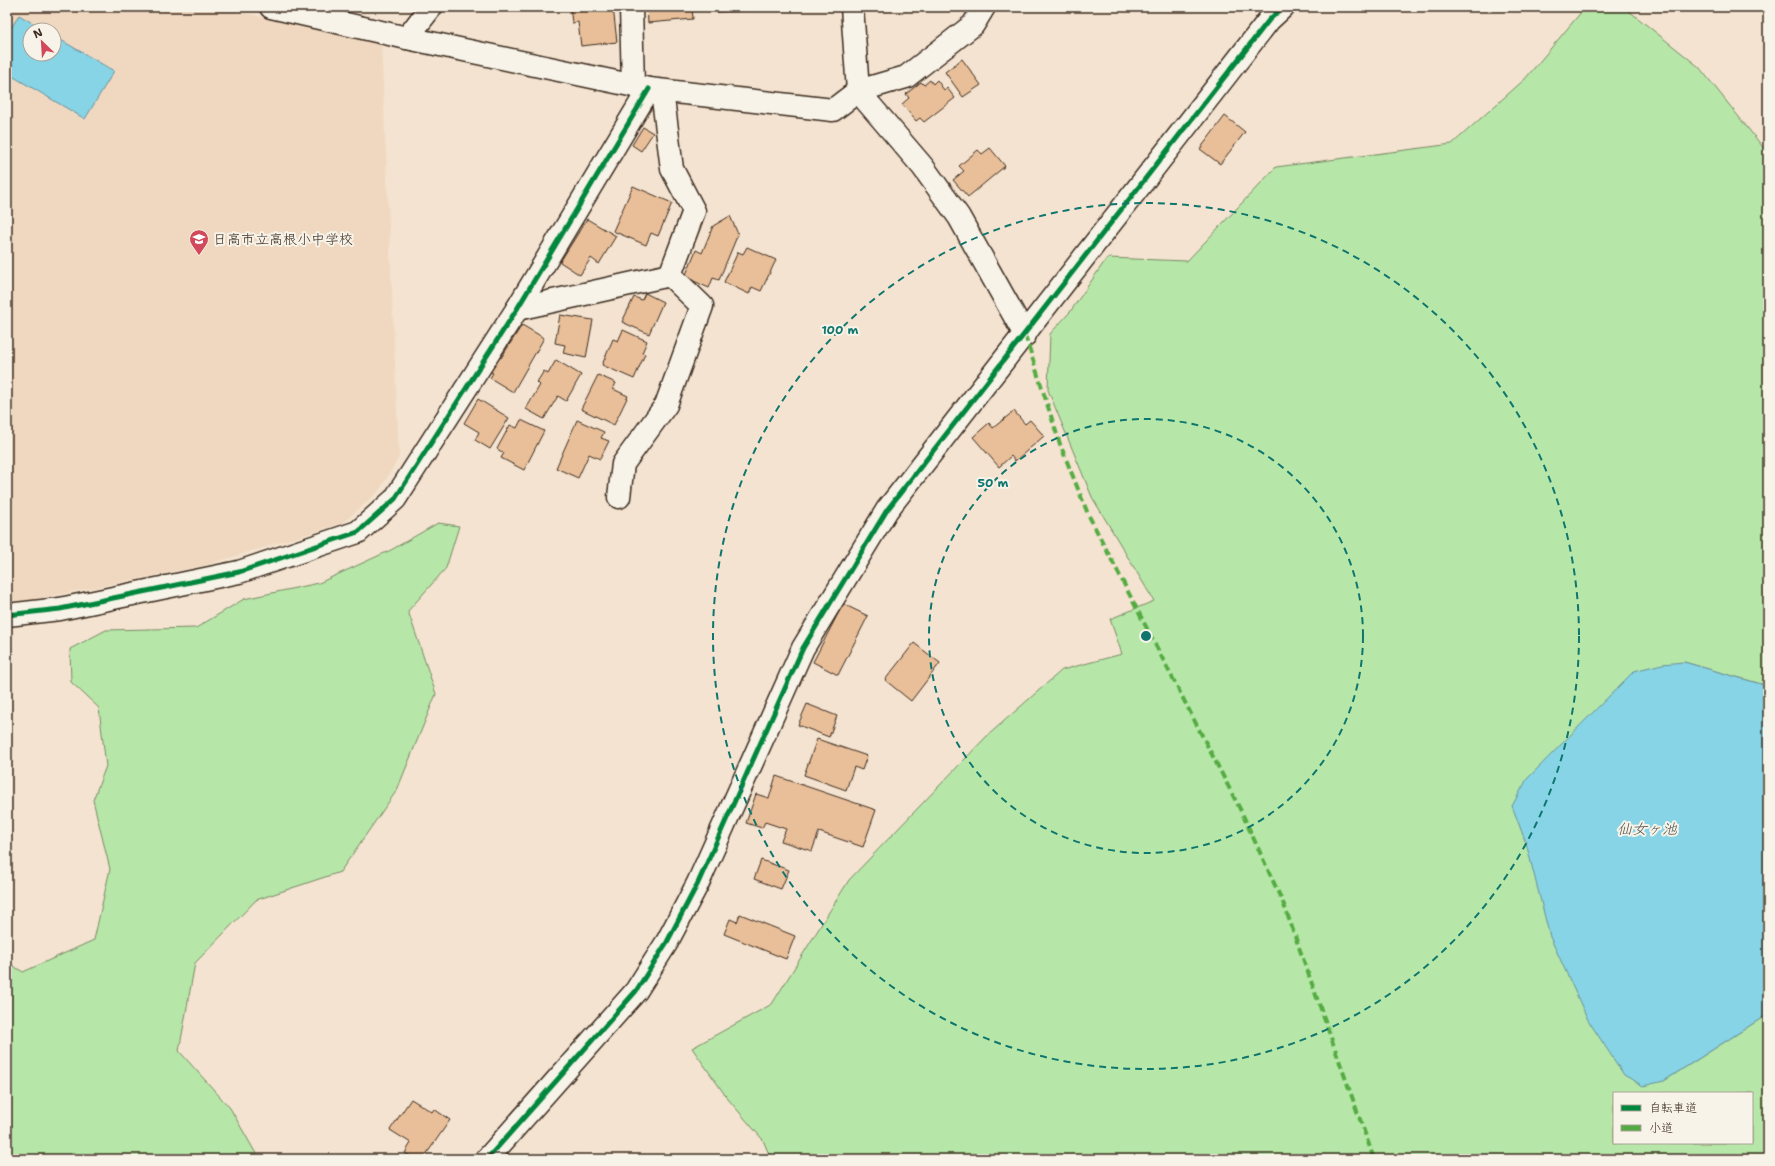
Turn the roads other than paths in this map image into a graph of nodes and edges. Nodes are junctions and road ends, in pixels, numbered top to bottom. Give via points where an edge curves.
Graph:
1 (271, 7) edge
2 (431, 7) edge
3 (631, 7) edge
4 (852, 7) edge
5 (984, 7) edge
6 (1283, 7) edge
7 (407, 38) junction
8 (648, 89) junction
9 (858, 91) junction
10 (670, 275) junction
11 (517, 309) junction
12 (1025, 335) junction
13 (619, 497) dead end
14 (7, 615) edge
15 (487, 1159) edge

1 - 7 street
2 - 7 street
3 - 8 street
4 - 9 street
5 - 9 street via 973,25 906,77
6 - 12 street via 1269,20
7 - 8 street
8 - 9 street via 833,110
8 - 10 street via 672,169 694,211
8 - 11 street
9 - 12 street via 923,167 959,218
10 - 11 street
10 - 13 street via 702,306 666,406 623,464
11 - 14 street via 395,499 358,532 239,572 60,609
12 - 15 street via 887,510 803,648 698,883 668,942 636,991

